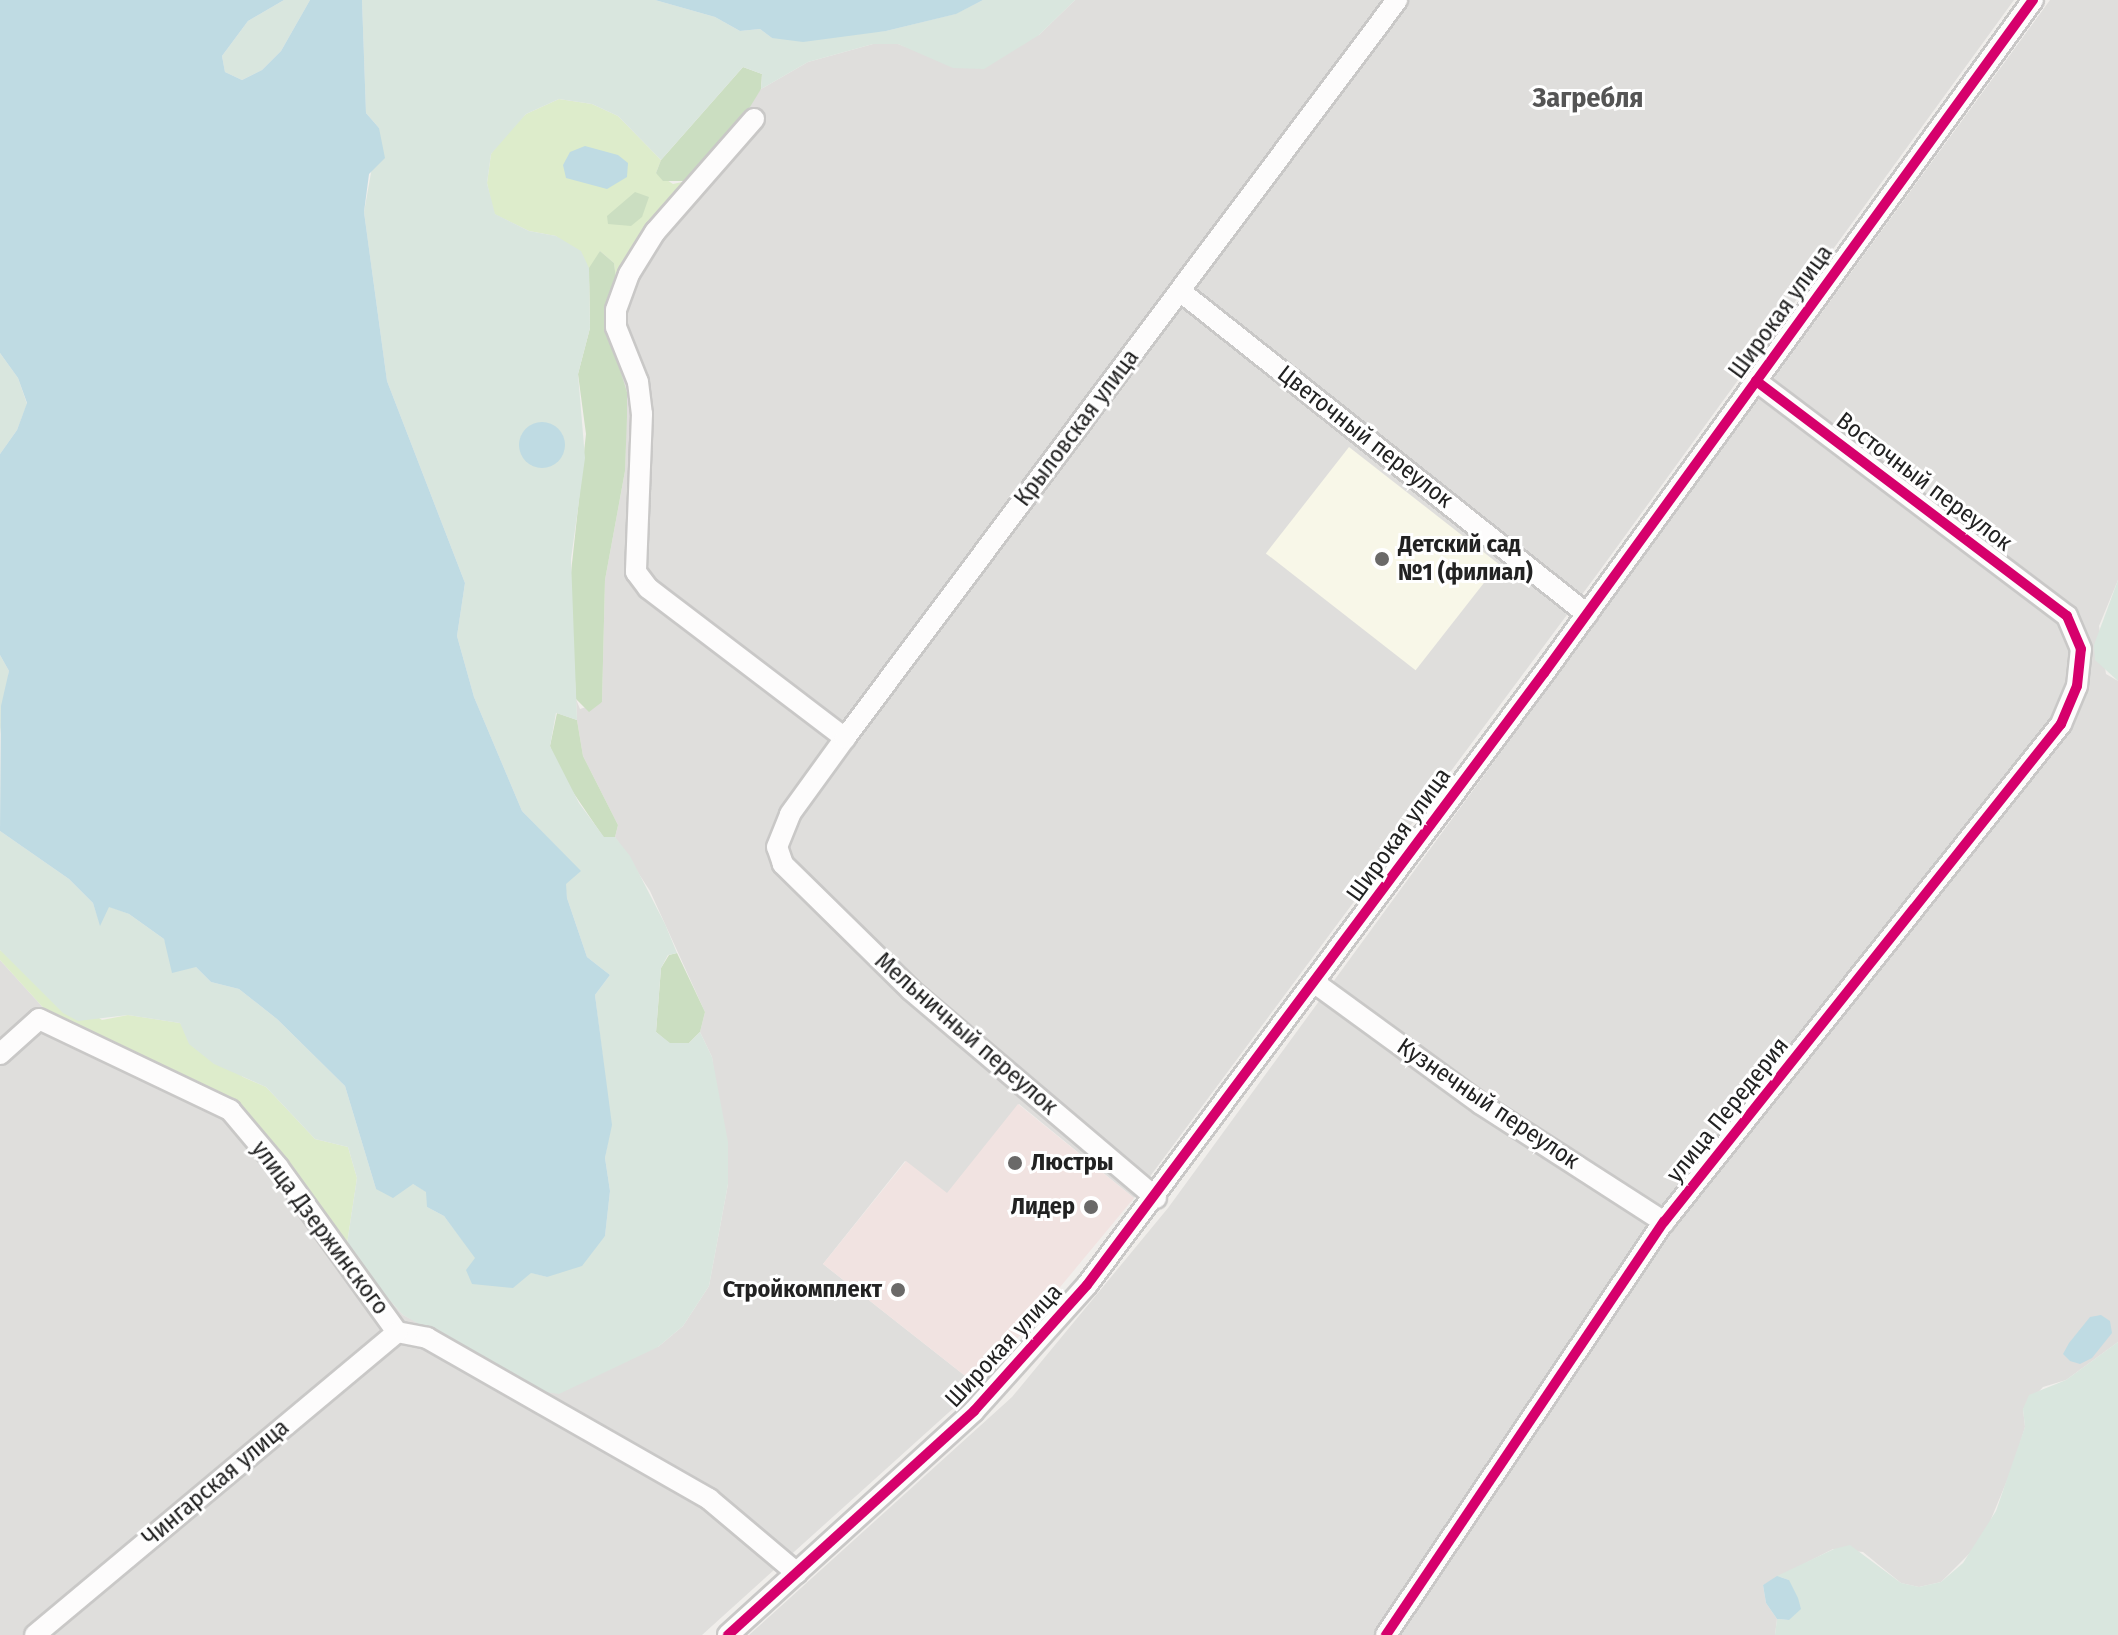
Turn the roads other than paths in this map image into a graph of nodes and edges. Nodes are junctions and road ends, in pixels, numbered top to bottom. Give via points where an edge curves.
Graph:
1 (1397, 0) edge
2 (2033, 0) edge
3 (754, 119) dead end
4 (1180, 291) junction
5 (1756, 381) junction
6 (1587, 614) junction
7 (2067, 616) joint
8 (845, 738) junction
9 (783, 864) joint
10 (1315, 983) junction
11 (0, 1054) edge
12 (1156, 1198) junction
13 (1664, 1222) junction
14 (397, 1332) junction
15 (797, 1573) junction
16 (742, 1631) edge
17 (35, 1635) edge
18 (1386, 1635) edge

1 - 4 street, Крыловская улица
2 - 5 street, Широкая улица
3 - 8 street via 655,232 629,274 616,310 616,327 638,382 642,414 636,572 648,588
4 - 6 street, Цветочный переулок
4 - 8 street, Крыловская улица
5 - 6 street, Широкая улица
5 - 7 street, Восточный переулок
6 - 10 street, Широкая улица
7 - 13 street, улица Передерия via 2078,634 2081,667 2061,724
8 - 9 street, Крыловская улица via 781,833 777,847
9 - 12 street, Мельничный переулок via 911,990
10 - 12 street, Широкая улица
10 - 13 street, Кузнечный переулок via 1481,1104
11 - 14 street, улица Дзержинского via 39,1019 230,1110 278,1167
12 - 15 street, Широкая улица via 1014,1371
13 - 18 street, улица Передерия
14 - 15 street, улица Дзержинского via 427,1338 709,1499
14 - 17 street, Чингарская улица
15 - 16 street, Широкая улица

